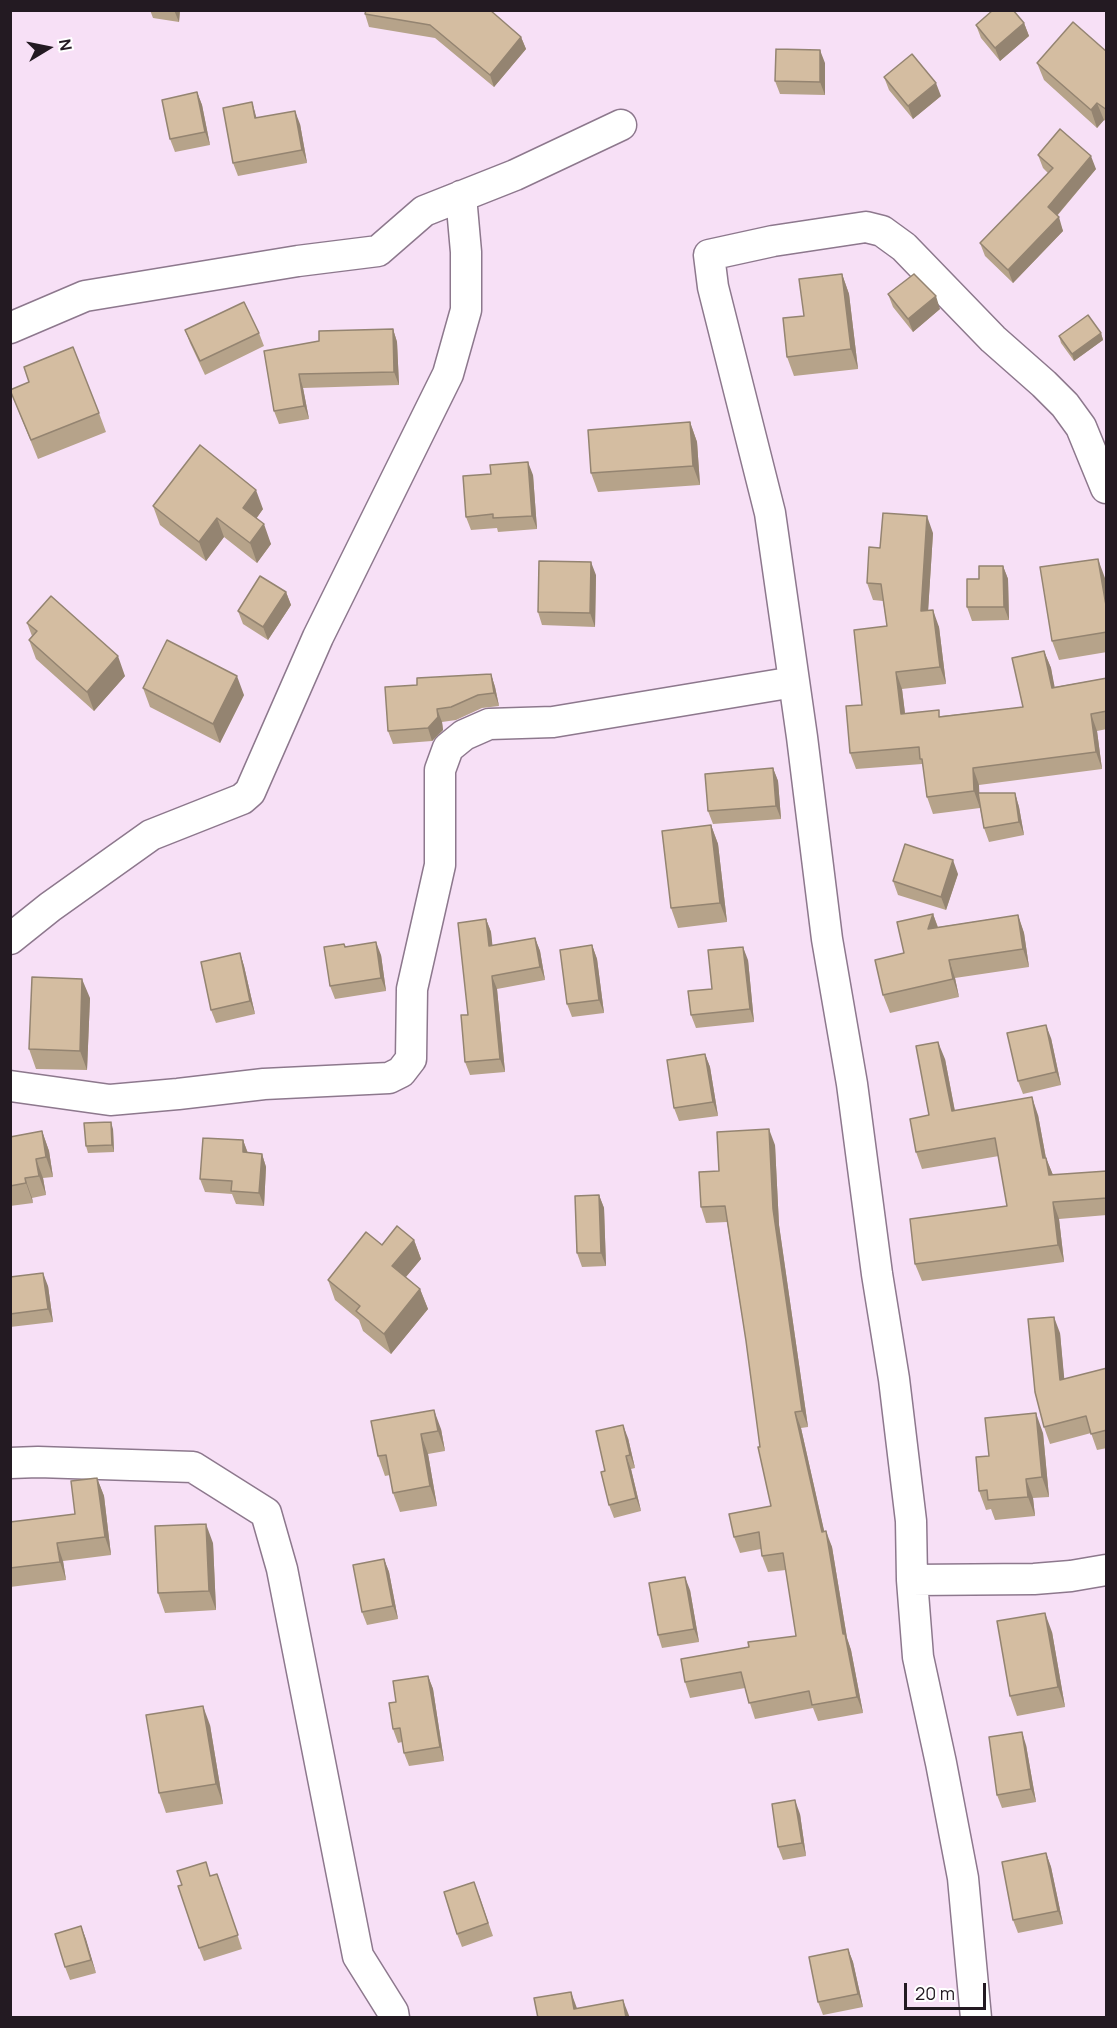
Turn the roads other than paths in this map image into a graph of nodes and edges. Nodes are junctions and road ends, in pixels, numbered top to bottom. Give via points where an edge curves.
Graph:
1 (621, 125) dead end
2 (461, 196) junction
3 (10, 328) edge
4 (1107, 488) edge
5 (794, 682) junction
6 (10, 939) edge
7 (10, 1086) edge
8 (10, 1463) edge
9 (1107, 1570) edge
10 (912, 1580) junction
11 (394, 2018) edge
12 (976, 2018) edge

1 - 2 street
2 - 3 street via 424,211 378,251 85,296
2 - 6 street via 466,310 448,374 318,637 250,792 242,799 151,835
4 - 5 street via 1082,428 1065,405 993,339 904,247 882,231 866,227 709,255 716,299 770,513
5 - 7 street via 553,722 489,724 464,735 448,748 440,770 440,865 412,989 411,1059 401,1072 389,1077 264,1084 110,1100
5 - 10 street via 827,939 894,1379 911,1521
8 - 11 street via 192,1467 266,1513 282,1569 358,1956
9 - 10 street via 1035,1579
10 - 12 street via 918,1657 963,1878

